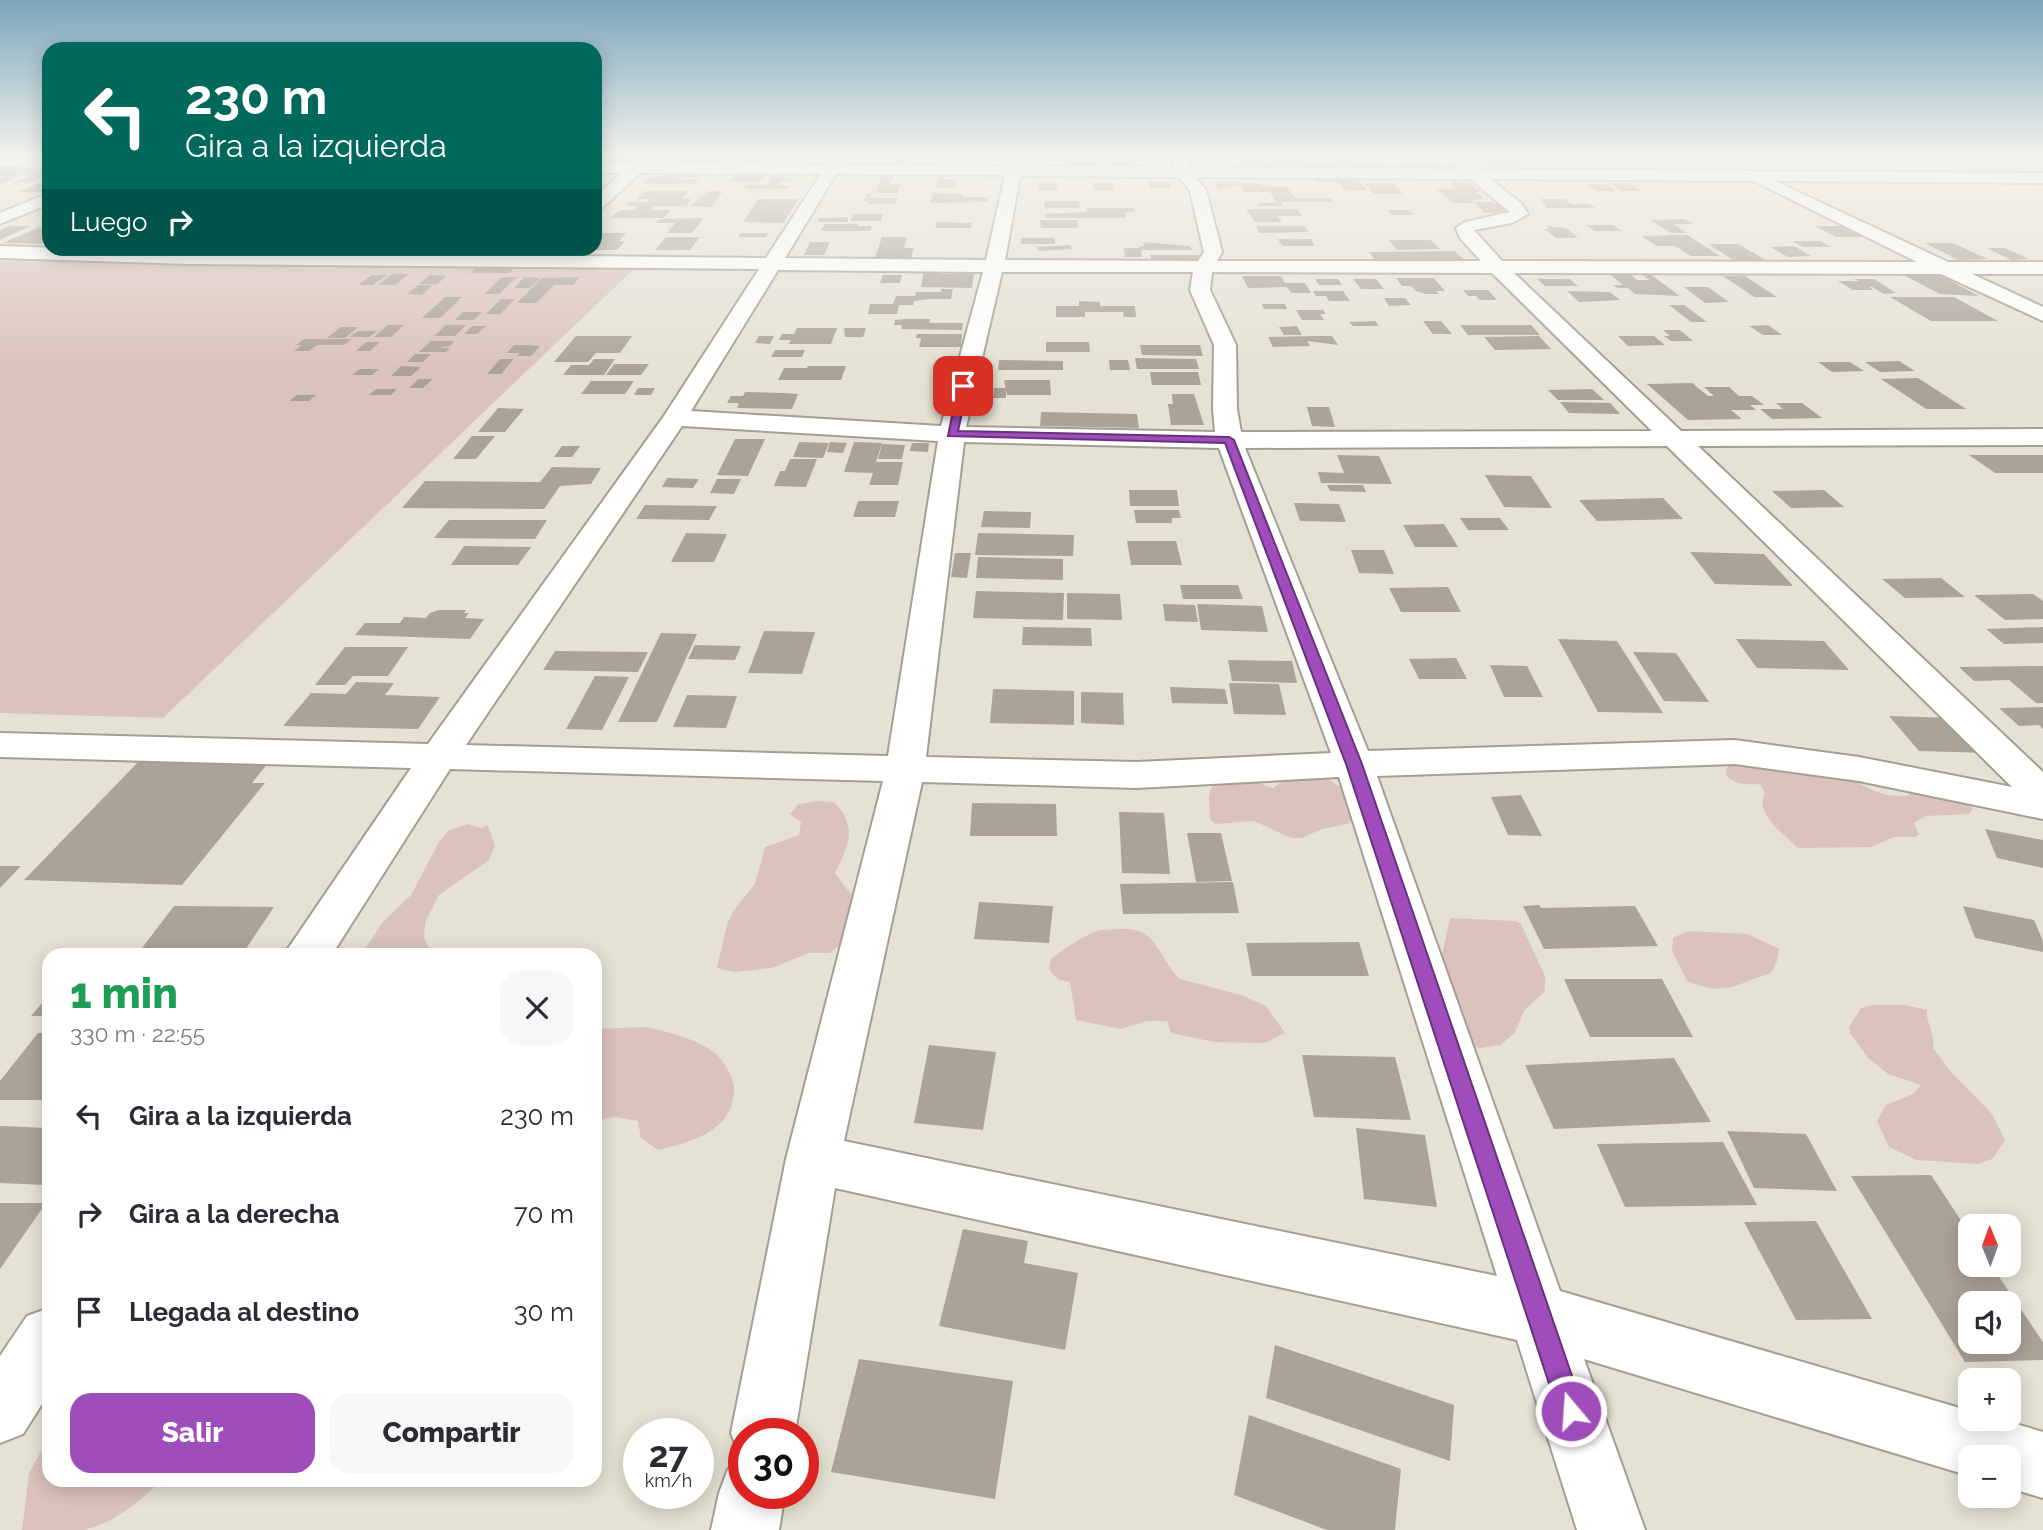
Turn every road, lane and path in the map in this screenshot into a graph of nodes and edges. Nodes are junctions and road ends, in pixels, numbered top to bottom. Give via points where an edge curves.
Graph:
1 (794, 227) edge
2 (1004, 227) edge
3 (1208, 227) edge
4 (1466, 227) edge
5 (1862, 227) edge
6 (0, 252) edge
7 (42, 252) edge
8 (565, 256) edge
9 (772, 264) junction
10 (992, 266) junction
11 (1203, 267) junction
12 (1946, 267) junction
13 (1498, 268) junction
14 (2043, 268) edge
15 (2043, 315) edge
16 (675, 418) junction
17 (952, 434) junction
18 (2043, 436) edge
19 (1673, 437) junction
20 (1229, 440) junction
21 (1, 745) edge
22 (439, 757) junction
23 (1354, 764) junction
24 (905, 769) junction
25 (2043, 794) edge
26 (2043, 806) edge
27 (311, 948) edge
28 (813, 1159) junction
29 (1539, 1315) junction
30 (42, 1348) edge
31 (0, 1411) edge
32 (766, 1418) edge
33 (2043, 1465) edge
34 (749, 1509) edge
35 (745, 1530) edge
36 (1611, 1530) edge

1 - 9 street
2 - 10 street
3 - 11 street via 1213,252
4 - 13 street via 1466,234
5 - 12 street
6 - 7 street
8 - 9 street
9 - 10 street
9 - 16 street
10 - 11 street
10 - 17 street
11 - 13 street
11 - 20 street via 1200,290 1225,345
12 - 13 street
12 - 14 street
12 - 15 street
13 - 19 street
16 - 17 street
16 - 22 street
17 - 20 street
17 - 24 street
18 - 19 street
19 - 20 street
19 - 25 street
20 - 23 street
21 - 22 street
22 - 24 street
22 - 27 street
23 - 24 street via 1137,775
23 - 26 street via 1735,752 1859,769
23 - 29 street
24 - 28 street
28 - 29 street
28 - 32 street
29 - 33 street
29 - 36 street
30 - 31 street
34 - 35 street

